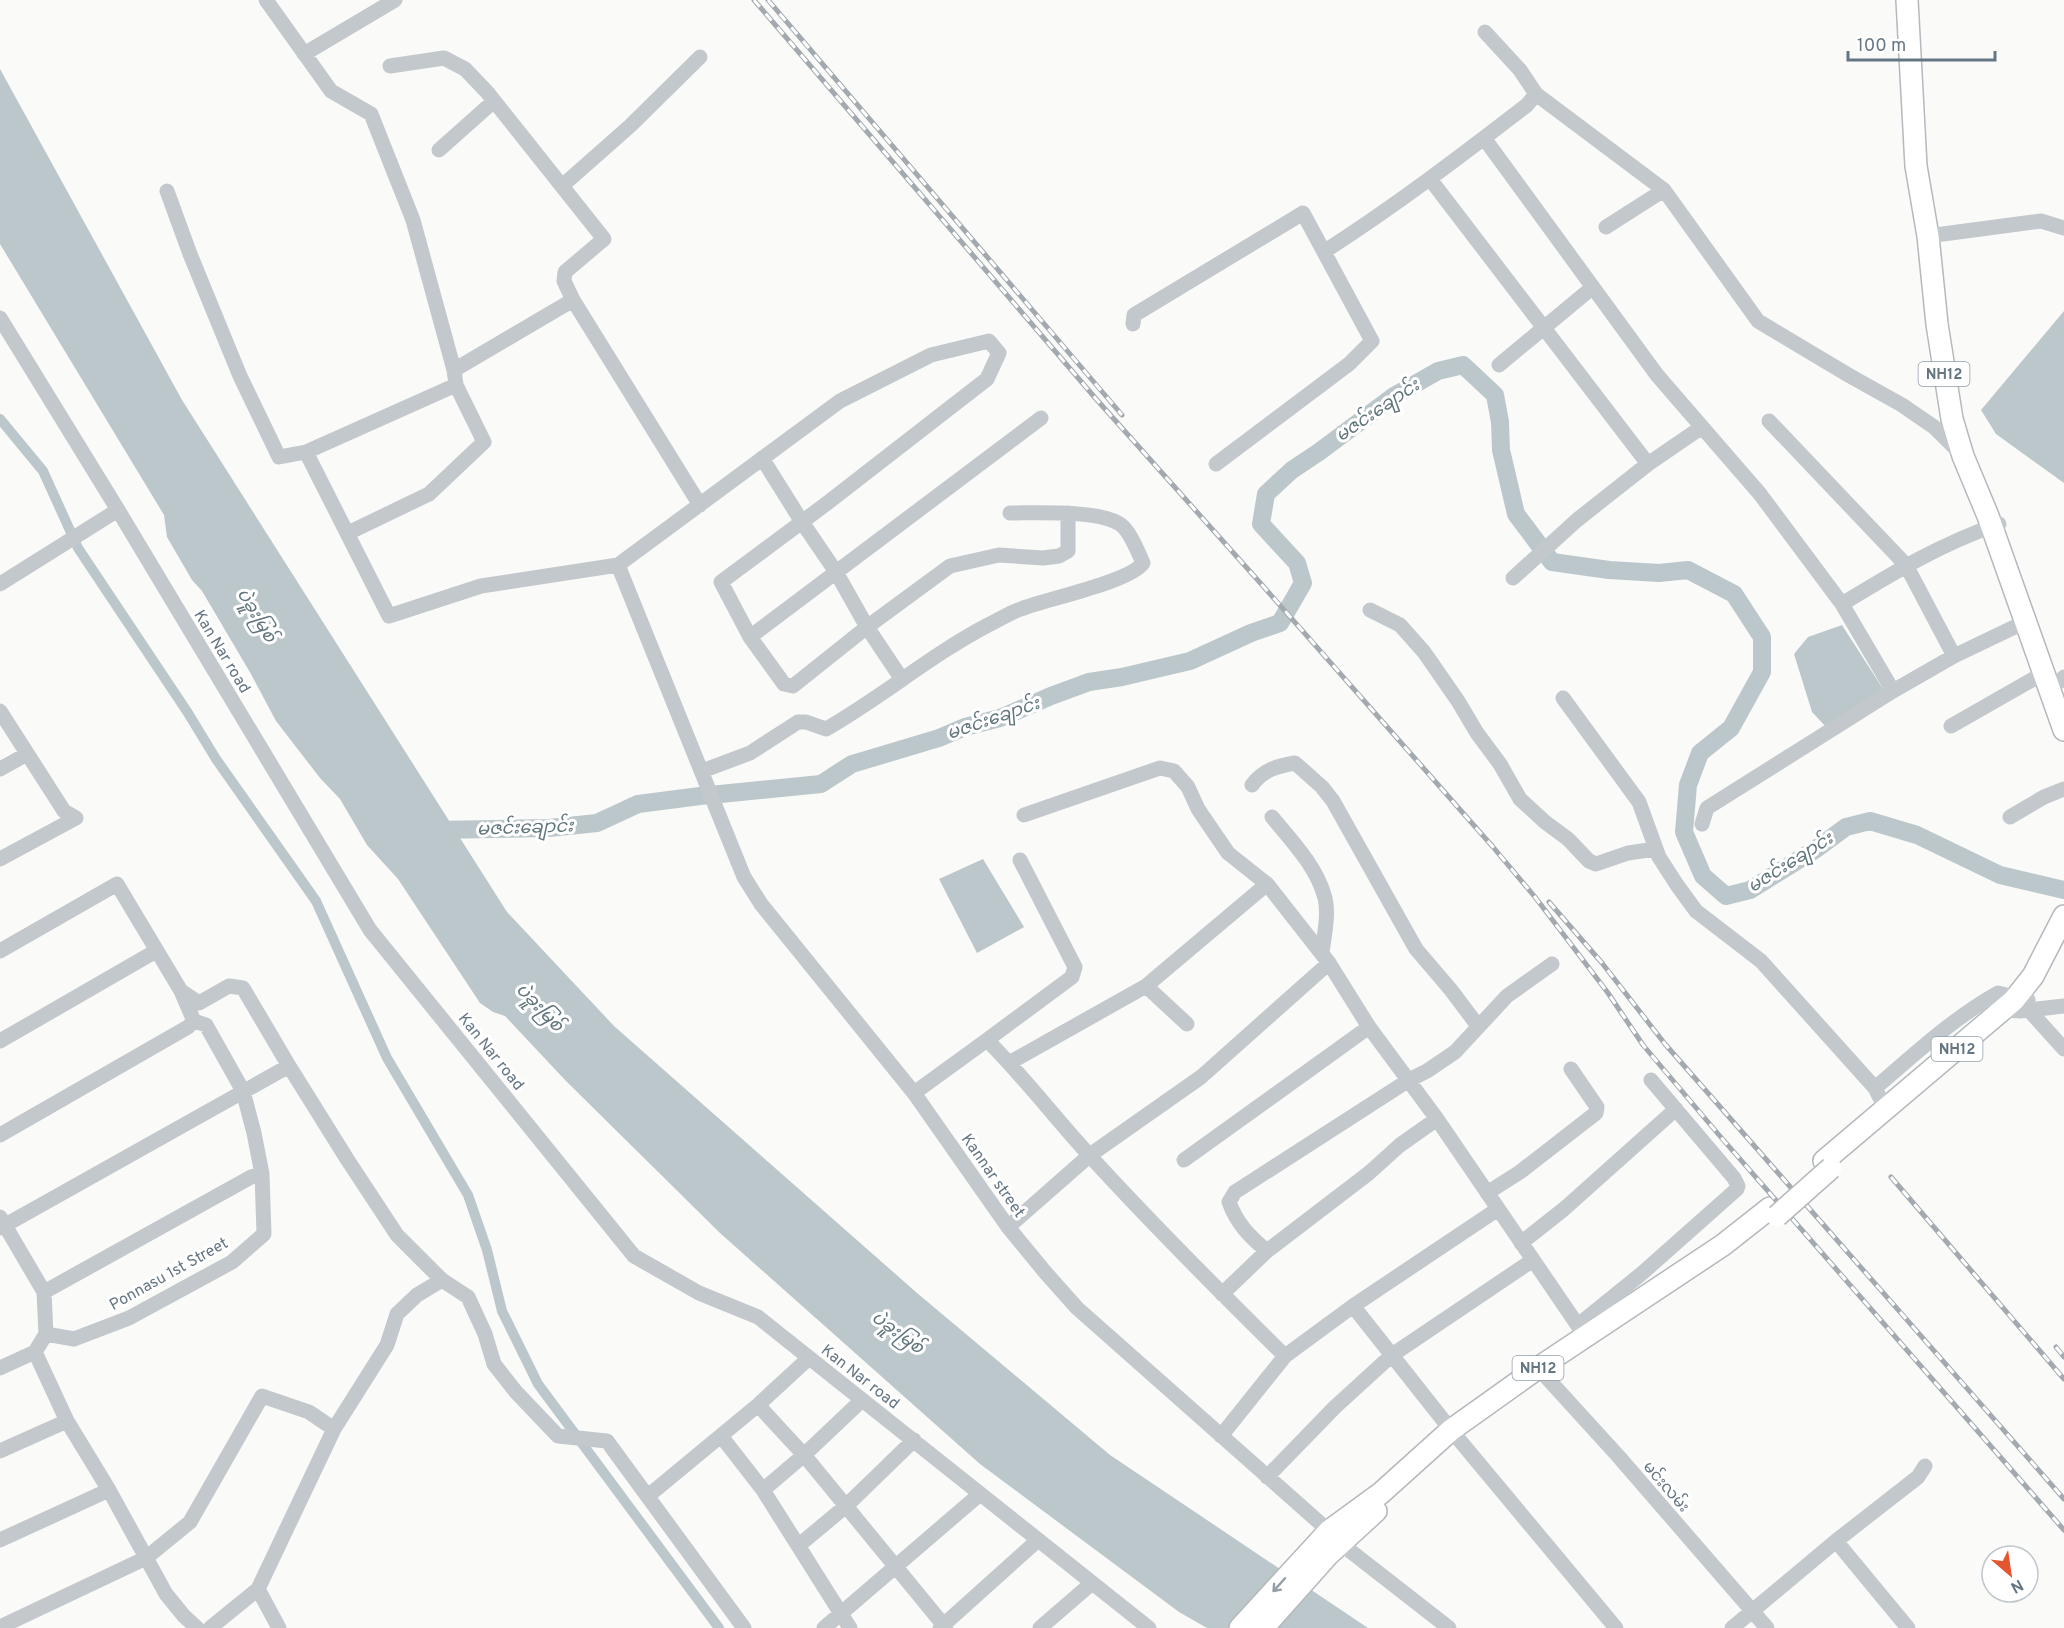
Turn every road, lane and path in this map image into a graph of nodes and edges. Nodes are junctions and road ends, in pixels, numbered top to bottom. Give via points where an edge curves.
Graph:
1 (266, 0) edge
2 (395, 0) edge
3 (1907, 0) edge
4 (1918, 0) edge
5 (1485, 32) dead end
6 (304, 54) junction
7 (700, 57) dead end
8 (390, 66) dead end
9 (1536, 94) junction
10 (494, 101) junction
11 (1484, 138) junction
12 (440, 150) dead end
13 (1430, 179) junction
14 (562, 186) junction
15 (167, 190) dead end
16 (1664, 190) junction
17 (1605, 227) dead end
18 (2064, 228) edge
19 (1933, 235) junction
20 (1325, 251) junction
21 (1593, 287) junction
22 (573, 300) junction
23 (0, 318) edge
24 (1133, 324) dead end
25 (1544, 327) junction
26 (1499, 365) dead end
27 (455, 378) junction
28 (1041, 418) dead end
29 (1769, 421) dead end
30 (1702, 427) junction
31 (306, 452) junction
32 (1963, 456) junction
33 (762, 458) junction
34 (1216, 464) dead end
35 (1648, 464) junction
36 (700, 505) junction
37 (118, 510) junction
38 (1010, 513) dead end
39 (1068, 513) junction
40 (802, 522) junction
41 (1996, 525) junction
42 (348, 533) junction
43 (618, 565) junction
44 (1906, 565) junction
45 (836, 572) junction
46 (1513, 578) dead end
47 (0, 584) edge
48 (1842, 604) junction
49 (1370, 610) dead end
50 (2025, 622) junction
51 (867, 627) junction
52 (750, 638) junction
53 (1954, 656) junction
54 (901, 678) junction
55 (2058, 682) edge
56 (1893, 691) junction
57 (1563, 698) dead end
58 (0, 711) edge
59 (1951, 726) dead end
60 (2064, 730) edge
61 (27, 754) junction
62 (0, 769) edge
63 (704, 775) junction
64 (1252, 784) dead end
65 (2064, 789) edge
66 (1024, 815) dead end
67 (1272, 817) dead end
68 (2010, 817) dead end
69 (1702, 824) dead end
70 (1656, 849) junction
71 (0, 860) edge
72 (1020, 860) dead end
73 (1268, 884) junction
74 (2064, 916) edge
75 (2064, 948) edge
76 (0, 951) edge
77 (156, 951) junction
78 (1325, 958) junction
79 (1552, 964) dead end
80 (1146, 986) junction
81 (181, 991) junction
82 (2019, 1005) junction
83 (2064, 1006) edge
84 (194, 1021) junction
85 (1187, 1024) dead end
86 (1478, 1026) junction
87 (1369, 1027) junction
88 (987, 1040) junction
89 (0, 1041) edge
90 (2064, 1049) edge
91 (1009, 1063) junction
92 (289, 1066) junction
93 (1571, 1069) dead end
94 (1409, 1080) junction
95 (1651, 1080) dead end
96 (1875, 1089) junction
97 (243, 1090) junction
98 (914, 1093) junction
99 (1885, 1108) junction
100 (1676, 1109) junction
101 (1437, 1119) junction
102 (0, 1135) edge
103 (1089, 1155) junction
104 (1184, 1160) dead end
105 (1828, 1164) junction
106 (262, 1174) junction
107 (1487, 1193) junction
108 (1498, 1209) junction
109 (1774, 1212) junction
110 (2, 1223) edge
111 (1008, 1227) junction
112 (1521, 1243) junction
113 (1267, 1251) junction
114 (1533, 1260) junction
115 (442, 1280) junction
116 (44, 1292) junction
117 (1222, 1294) junction
118 (1353, 1306) junction
119 (1582, 1330) junction
120 (46, 1334) junction
121 (35, 1352) junction
122 (1392, 1355) junction
123 (1285, 1356) junction
124 (809, 1358) junction
125 (0, 1368) edge
126 (1542, 1372) junction
127 (862, 1400) junction
128 (758, 1406) junction
129 (67, 1421) junction
130 (334, 1429) junction
131 (1456, 1435) junction
132 (721, 1436) junction
133 (1221, 1436) junction
134 (914, 1440) junction
135 (0, 1451) edge
136 (804, 1455) junction
137 (1925, 1466) dead end
138 (1267, 1477) junction
139 (109, 1490) junction
140 (763, 1490) junction
141 (980, 1494) junction
142 (648, 1496) junction
143 (846, 1506) junction
144 (0, 1540) edge
145 (1038, 1540) junction
146 (1836, 1540) junction
147 (1329, 1543) junction
148 (798, 1546) junction
149 (146, 1558) junction
150 (896, 1566) junction
151 (1092, 1583) junction
152 (258, 1588) junction
153 (1752, 1611) junction
154 (842, 1614) junction
155 (0, 1626) edge
156 (944, 1627) edge
157 (197, 1628) edge
158 (210, 1628) edge
159 (279, 1628) edge
160 (744, 1628) edge
161 (824, 1628) edge
162 (850, 1628) edge
163 (1040, 1628) edge
164 (1148, 1628) edge
165 (1240, 1628) edge
166 (1263, 1628) edge
167 (1449, 1628) edge
168 (1616, 1628) edge
169 (1732, 1628) edge
170 (1767, 1628) edge
171 (1908, 1628) edge

1 - 6 street
2 - 6 street
3 - 19 highway, NH12 via 1916,166
4 - 19 highway, NH12
5 - 9 street
6 - 27 street via 331,91 371,114 413,220
7 - 14 street
8 - 10 street via 444,58 465,69
9 - 11 street
9 - 16 street
10 - 12 street
10 - 14 street
11 - 13 street
11 - 21 street
13 - 20 street
13 - 25 street
14 - 22 street via 604,239 565,272 564,281
15 - 31 street via 240,376 279,457
16 - 17 street
16 - 32 street via 1758,321 1902,405 1934,427
18 - 19 street via 2041,221
19 - 32 highway, NH12 via 1937,324 1952,419
19 - 41 highway, NH12 via 1967,427
20 - 24 street via 1302,213 1134,315
20 - 34 street via 1372,341 1349,364
21 - 25 street
21 - 30 street via 1657,375
22 - 27 street
22 - 36 street
23 - 37 street, Kan Nar road
25 - 26 street
25 - 35 street
27 - 31 street
27 - 42 street via 484,442 429,494
28 - 45 street
29 - 44 street
30 - 35 street
30 - 48 street via 1760,494
31 - 42 street
32 - 41 highway, NH12
33 - 36 street
33 - 40 street
33 - 40 street via 840,400 931,355 989,341 999,353 987,379
35 - 46 street via 1576,520
36 - 43 street
37 - 47 street
37 - 124 street, Kan Nar road via 370,930 634,1256 699,1293 758,1317
38 - 39 street
39 - 51 street via 1068,551 1043,558 999,555 950,566
39 - 54 street via 1120,523 1143,562 1138,569 1019,609
40 - 45 street
40 - 52 street via 721,582
41 - 44 street
41 - 50 highway, NH12
41 - 55 highway, NH12
42 - 43 street via 389,616 481,586
43 - 63 street, Kannar street
44 - 48 street
44 - 53 street
45 - 51 street
45 - 52 street
48 - 56 street
49 - 70 street via 1400,625 1424,652 1520,799 1589,861 1596,864 1628,852
50 - 53 street
50 - 55 highway, NH12
51 - 52 street via 794,686 784,684
51 - 54 street
53 - 56 street
54 - 63 street via 826,729 798,722 750,753
55 - 59 street
55 - 60 highway, NH12
56 - 69 street via 1707,808
57 - 70 street via 1639,802
58 - 61 street
61 - 62 street
61 - 71 street via 64,811 76,818
63 - 98 street, Kannar street via 744,877 761,904
64 - 86 street via 1276,766 1295,763 1322,787 1416,949
65 - 68 street
66 - 73 street via 1160,768 1174,771 1228,853
67 - 78 street via 1315,873 1325,898
70 - 96 street via 1696,911 1761,961
72 - 88 street via 1075,967 1072,977
73 - 78 street
73 - 80 street
74 - 82 highway, NH12
75 - 82 highway, NH12
76 - 77 street via 117,884
77 - 81 street
77 - 89 street
78 - 87 street
78 - 103 street via 1201,1077
79 - 86 street via 1507,996
80 - 85 street
80 - 91 street
81 - 84 street
81 - 92 street via 199,1003 229,986 243,988
82 - 83 street
82 - 90 street
82 - 96 street via 1998,993 1982,1002
82 - 99 highway, NH12
82 - 105 highway, NH12 via 2011,1021
84 - 97 street, Ponnasu 1st Street via 206,1025
84 - 102 street
86 - 94 street via 1455,1052
87 - 94 street
87 - 104 street
88 - 91 street
88 - 98 street
91 - 103 street
92 - 97 street
92 - 115 street via 397,1235
93 - 107 street via 1597,1107 1596,1113
94 - 101 street
94 - 113 street via 1235,1192 1229,1202 1235,1218
95 - 100 street
96 - 99 street
97 - 106 street, Ponnasu 1st Street
97 - 110 street
98 - 111 street, Kannar street
99 - 105 highway, NH12
100 - 112 street
100 - 119 street via 1734,1178 1737,1189
101 - 107 street
101 - 113 street
103 - 111 street
103 - 117 street
105 - 109 highway, NH12
106 - 116 street via 250,1177
106 - 120 street, Ponnasu 1st Street via 264,1234 232,1262 129,1318 74,1339
107 - 108 street
108 - 112 street
108 - 118 street
109 - 119 highway, NH12
109 - 126 highway, NH12 via 1732,1253
110 - 116 street
111 - 133 street, Kannar street via 1077,1308
112 - 114 street
113 - 117 street
114 - 119 street
114 - 122 street
115 - 130 street via 417,1295 397,1314 387,1345
115 - 142 street via 468,1297 494,1364 516,1392 558,1436 607,1441
116 - 120 street
117 - 123 street
118 - 122 street
118 - 123 street
119 - 126 highway, NH12
120 - 121 street
121 - 125 street
121 - 129 street
122 - 131 street
122 - 138 street
123 - 133 street
124 - 127 street, Kan Nar road
124 - 128 street
126 - 131 highway, NH12
126 - 153 street, မင်းလမ်း
127 - 134 street, Kan Nar road
127 - 136 street
128 - 132 street
128 - 136 street
129 - 135 street
129 - 139 street
130 - 149 street via 309,1412 262,1396 189,1522
130 - 152 street
131 - 147 highway, NH12 via 1381,1492
131 - 168 street
132 - 140 street
132 - 142 street
133 - 138 street, Kannar street
134 - 141 street, Kan Nar road
134 - 143 street
136 - 140 street
136 - 143 street
137 - 146 street via 1918,1477
138 - 147 street, Kannar street
139 - 144 street
139 - 149 street
140 - 148 street
141 - 145 street, Kan Nar road
141 - 150 street
142 - 160 street
143 - 148 street
143 - 150 street
145 - 151 street, Kan Nar road
145 - 156 street
146 - 153 street
146 - 171 street
147 -> 165 highway, NH12
147 - 166 highway, NH12
147 - 167 street, Kannar street
148 - 154 street
149 - 155 street
149 - 157 street via 166,1594
150 - 154 street
150 - 156 street
151 - 163 street
151 - 164 street, Kan Nar road
152 - 158 street
152 - 159 street
153 - 169 street
153 - 170 street, မင်းလမ်း
154 - 161 street
154 - 162 street

